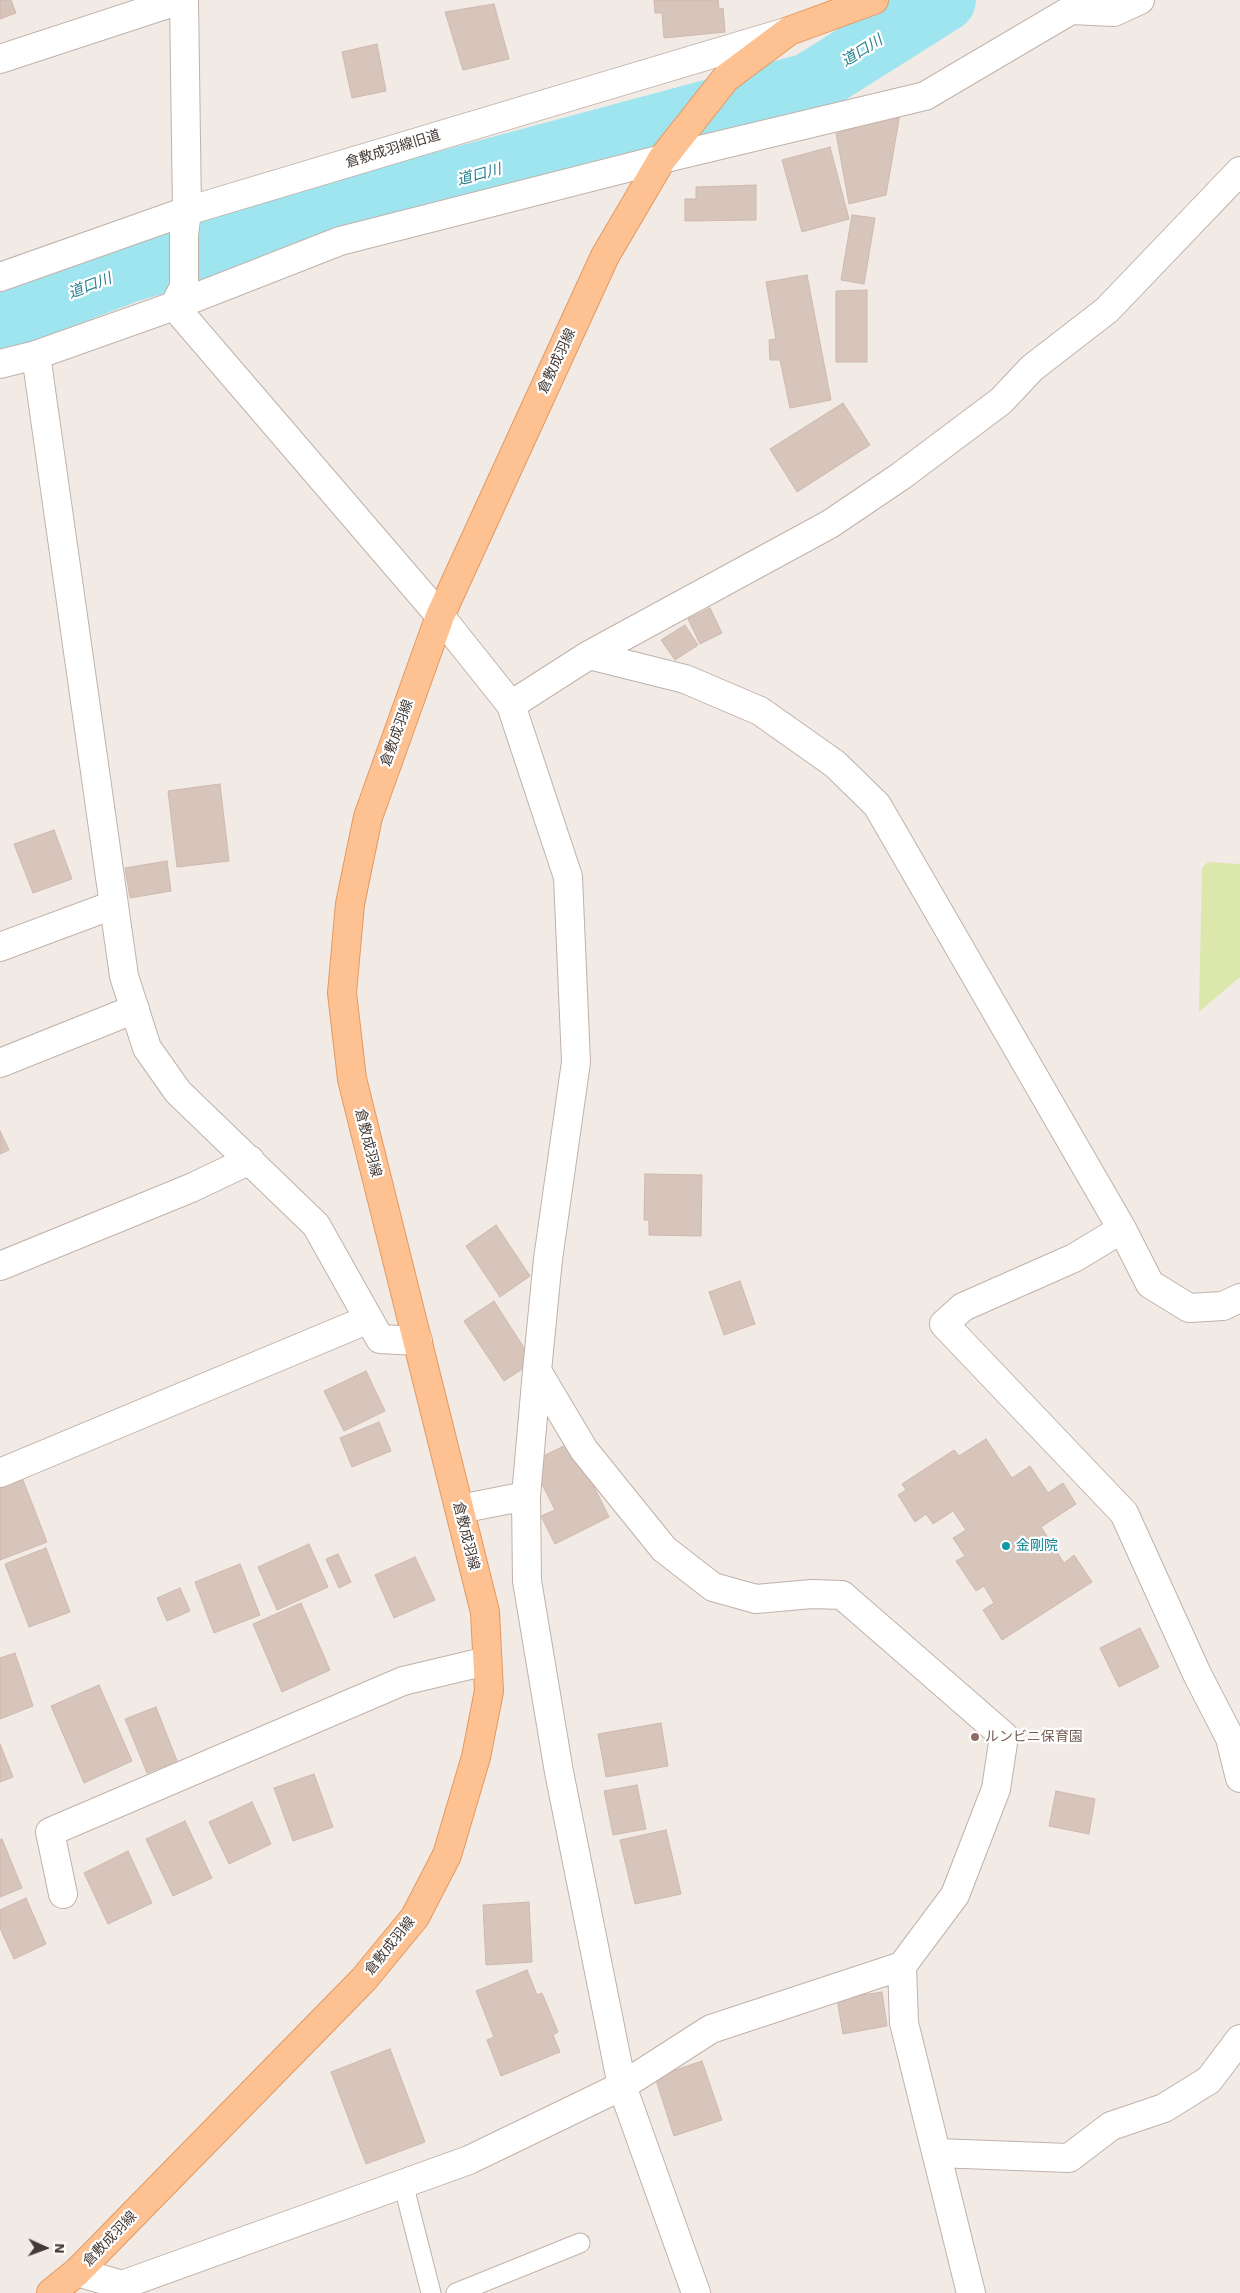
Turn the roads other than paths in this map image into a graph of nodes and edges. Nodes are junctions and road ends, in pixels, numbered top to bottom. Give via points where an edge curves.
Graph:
1 (182, 0) edge
2 (874, 0) edge
3 (1140, 0) edge
4 (1068, 5) edge
5 (789, 31) junction
6 (0, 59) edge
7 (662, 159) junction
8 (1240, 172) edge
9 (186, 223) junction
10 (0, 277) edge
11 (179, 296) junction
12 (36, 355) junction
13 (0, 364) edge
14 (440, 616) junction
15 (589, 655) junction
16 (511, 705) junction
17 (113, 904) junction
18 (0, 947) edge
19 (135, 1009) junction
20 (0, 1063) edge
21 (250, 1160) junction
22 (1122, 1229) junction
23 (0, 1266) edge
24 (1240, 1298) edge
25 (369, 1319) junction
26 (418, 1341) junction
27 (537, 1371) junction
28 (0, 1473) edge
29 (526, 1496) junction
30 (460, 1509) junction
31 (487, 1661) junction
32 (1240, 1778) edge
33 (64, 1894) dead end
34 (902, 1966) junction
35 (1240, 2039) edge
36 (622, 2086) junction
37 (937, 2153) junction
38 (403, 2183) junction
39 (580, 2243) dead end
40 (77, 2272) junction
41 (51, 2293) edge
42 (431, 2293) edge
43 (456, 2293) edge
44 (696, 2293) edge
45 (971, 2293) edge

1 - 6 street
1 - 9 street
2 - 5 main road, 倉敷成羽線
3 - 4 street via 1114,12
4 - 7 street via 925,96
5 - 7 main road, 倉敷成羽線 via 726,78
5 - 9 street, 倉敷成羽線旧道
7 - 11 street via 340,241
7 - 14 main road, 倉敷成羽線 via 606,256
8 - 15 street via 1107,310 1032,368 1001,401 901,476 830,524
9 - 10 street, 倉敷成羽線旧道
9 - 11 street
11 - 12 street
11 - 14 street
12 - 13 street
12 - 17 street
14 - 16 street
14 - 26 main road, 倉敷成羽線 via 368,817 350,904 342,993 352,1080
15 - 16 street
15 - 22 street via 685,679 760,711 835,764 877,805
16 - 27 street via 568,877 576,1062 548,1259
17 - 18 street
17 - 19 street via 124,976
19 - 20 street
19 - 21 street via 147,1048 178,1092
21 - 23 street via 191,1188
21 - 25 street via 316,1225
22 - 24 street via 1150,1284 1189,1308 1222,1306
22 - 32 street via 1074,1258 963,1307 944,1324 1124,1513 1197,1674 1230,1738
25 - 26 street via 380,1339
25 - 28 street
26 - 30 main road, 倉敷成羽線
27 - 29 street
27 - 34 street via 584,1450 664,1549 712,1587 756,1599 842,1595 1004,1736 996,1789 955,1895
29 - 30 street
29 - 36 street via 527,1581 559,1772
30 - 31 main road, 倉敷成羽線 via 486,1612
31 - 33 street via 403,1681 50,1832
31 - 40 main road, 倉敷成羽線 via 489,1691 476,1757 447,1855 415,1918 364,1979
34 - 36 street via 711,2029
34 - 37 street via 904,2023
35 - 37 street via 1209,2080 1164,2108 1111,2126 1069,2158
36 - 38 street via 469,2160
36 - 44 street
37 - 45 street
38 - 40 street via 122,2285
38 - 42 lane
39 - 43 lane
40 - 41 main road, 倉敷成羽線

